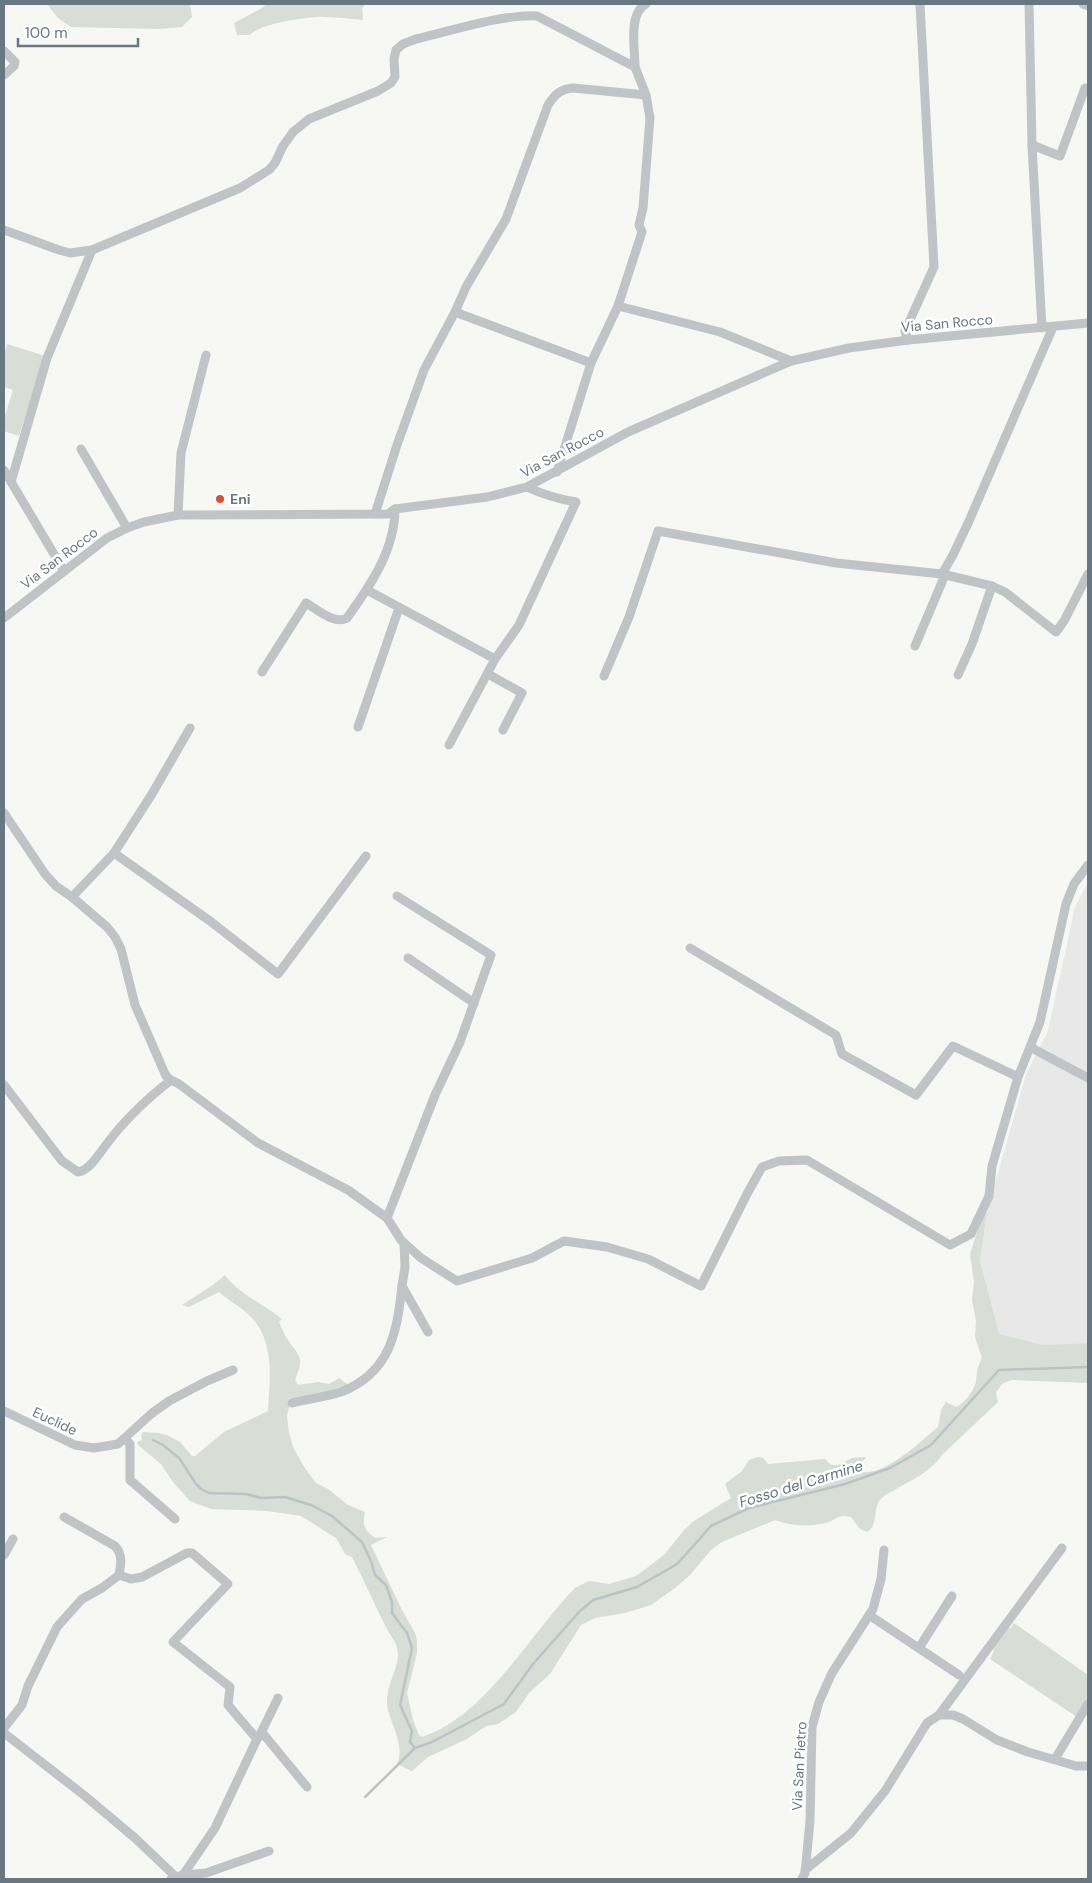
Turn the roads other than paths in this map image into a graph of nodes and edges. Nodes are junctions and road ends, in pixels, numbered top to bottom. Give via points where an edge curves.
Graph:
1 (646, 4) edge
2 (920, 4) edge
3 (1029, 4) edge
4 (1083, 4) edge
5 (1088, 6) edge
6 (4, 51) edge
7 (635, 67) junction
8 (4, 76) edge
9 (1085, 88) dead end
10 (646, 95) junction
11 (1032, 145) junction
12 (4, 230) edge
13 (92, 250) junction
14 (618, 306) junction
15 (455, 312) junction
16 (1088, 323) edge
17 (1053, 327) junction
18 (1042, 328) junction
19 (908, 340) junction
20 (206, 355) dead end
21 (791, 361) junction
22 (591, 363) junction
23 (81, 448) dead end
24 (4, 470) edge
25 (557, 472) junction
26 (11, 482) junction
27 (527, 487) junction
28 (395, 509) junction
29 (375, 514) junction
30 (178, 515) junction
31 (127, 528) junction
32 (64, 571) junction
33 (943, 574) junction
34 (1088, 574) edge
35 (992, 586) junction
36 (367, 590) junction
37 (399, 608) junction
38 (4, 618) edge
39 (915, 646) dead end
40 (495, 659) junction
41 (262, 672) dead end
42 (488, 674) junction
43 (958, 675) dead end
44 (604, 676) dead end
45 (358, 727) dead end
46 (190, 728) dead end
47 (503, 730) dead end
48 (449, 745) dead end
49 (4, 813) edge
50 (114, 853) junction
51 (366, 856) dead end
52 (1088, 865) edge
53 (397, 896) dead end
54 (72, 897) junction
55 (690, 948) dead end
56 (408, 958) dead end
57 (474, 1003) junction
58 (1030, 1047) junction
59 (1018, 1077) junction
60 (1088, 1078) edge
61 (172, 1080) junction
62 (4, 1085) edge
63 (387, 1218) junction
64 (404, 1243) junction
65 (402, 1286) junction
66 (428, 1332) dead end
67 (233, 1370) dead end
68 (292, 1403) dead end
69 (4, 1411) edge
70 (125, 1439) junction
71 (64, 1518) dead end
72 (175, 1519) dead end
73 (13, 1539) dead end
74 (1062, 1548) dead end
75 (884, 1550) dead end
76 (4, 1556) edge
77 (119, 1576) junction
78 (952, 1596) dead end
79 (869, 1615) junction
80 (919, 1648) junction
81 (959, 1675) dead end
82 (278, 1698) dead end
83 (1088, 1704) edge
84 (939, 1715) junction
85 (4, 1728) edge
86 (4, 1733) edge
87 (258, 1737) junction
88 (1056, 1759) junction
89 (1088, 1766) edge
90 (307, 1787) dead end
91 (269, 1851) dead end
92 (803, 1875) edge
93 (177, 1877) edge

1 - 7 street via 638,10 634,20
2 - 19 street via 934,267 909,319 905,331
3 - 11 street
4 - 5 street
6 - 8 street via 15,62
7 - 10 street
7 - 13 street via 537,16 496,20 416,39 396,50 395,77 391,83 309,119 293,132 269,170 240,188
9 - 11 street via 1060,156
10 - 14 street via 650,118 639,225 642,232
10 - 15 street via 574,88 555,94 548,105 506,219
11 - 18 street
12 - 13 street via 59,250
13 - 26 street via 47,358
14 - 21 street via 720,332
14 - 22 street
15 - 22 street
15 - 29 street via 422,378
16 - 17 street, Via San Rocco
17 - 18 street, Via San Rocco
17 - 33 street
18 - 19 street, Via San Rocco
19 - 21 street, Via San Rocco via 849,348
20 - 30 street via 181,453
21 - 25 street, Via San Rocco via 628,432
22 - 25 street
23 - 31 street
24 - 26 street
25 - 27 street, Via San Rocco
26 - 32 street
27 - 28 street, Via San Rocco via 487,497
27 - 40 street via 557,499 576,502 519,625
28 - 29 street, Via San Rocco via 388,514
28 - 36 street via 394,532
29 - 30 street, Via San Rocco
30 - 31 street, Via San Rocco
31 - 32 street, Via San Rocco via 107,538
32 - 38 street, Via San Rocco
33 - 35 street
33 - 39 street
33 - 44 street via 836,563 658,531
34 - 35 street via 1056,632 1005,592
35 - 43 street
36 - 37 street
36 - 41 street via 347,618 342,620 329,617 306,602
37 - 40 street
37 - 45 street
40 - 42 street
42 - 47 street via 522,694
42 - 48 street
46 - 50 street
49 - 54 street via 45,874
50 - 51 street via 278,974
50 - 54 street
52 - 58 street via 1074,884 1066,904 1040,1022
53 - 57 street via 491,955
54 - 61 street via 107,927 121,949 134,1005 166,1076
55 - 59 street via 836,1035 842,1054 916,1095 953,1046
56 - 57 street
57 - 63 street
58 - 59 street
58 - 60 street
59 - 64 street via 992,1166 989,1196 971,1234 950,1246 807,1160 779,1161 762,1167 701,1286 642,1256 564,1241 532,1258 457,1281 420,1258
61 - 62 street via 131,1113 87,1168 78,1172 62,1161
61 - 63 street via 258,1144 348,1190
63 - 64 street
64 - 65 street
65 - 66 street
65 - 68 street via 398,1320 377,1368 367,1378 339,1392
67 - 70 street via 169,1401
69 - 70 street, Euclide via 74,1445 87,1448 118,1444
70 - 72 street via 130,1444 130,1480
71 - 77 street via 116,1546 121,1557
73 - 76 street
74 - 84 street
75 - 79 street, Via San Pietro via 881,1579
77 - 85 street via 82,1599 57,1627 22,1705
77 - 87 street via 136,1578 192,1553 228,1584 173,1642 230,1687 228,1705
78 - 80 street
79 - 80 street
79 - 92 street, Via San Pietro via 832,1673 812,1727 810,1821
80 - 81 street
82 - 87 street
83 - 88 street
84 - 88 street via 953,1715 997,1740
84 - 92 street via 927,1723 885,1790 851,1833
86 - 93 street via 85,1796
87 - 90 street via 265,1736
87 - 93 street via 215,1828
88 - 89 street via 1076,1766
91 - 93 street via 206,1873

